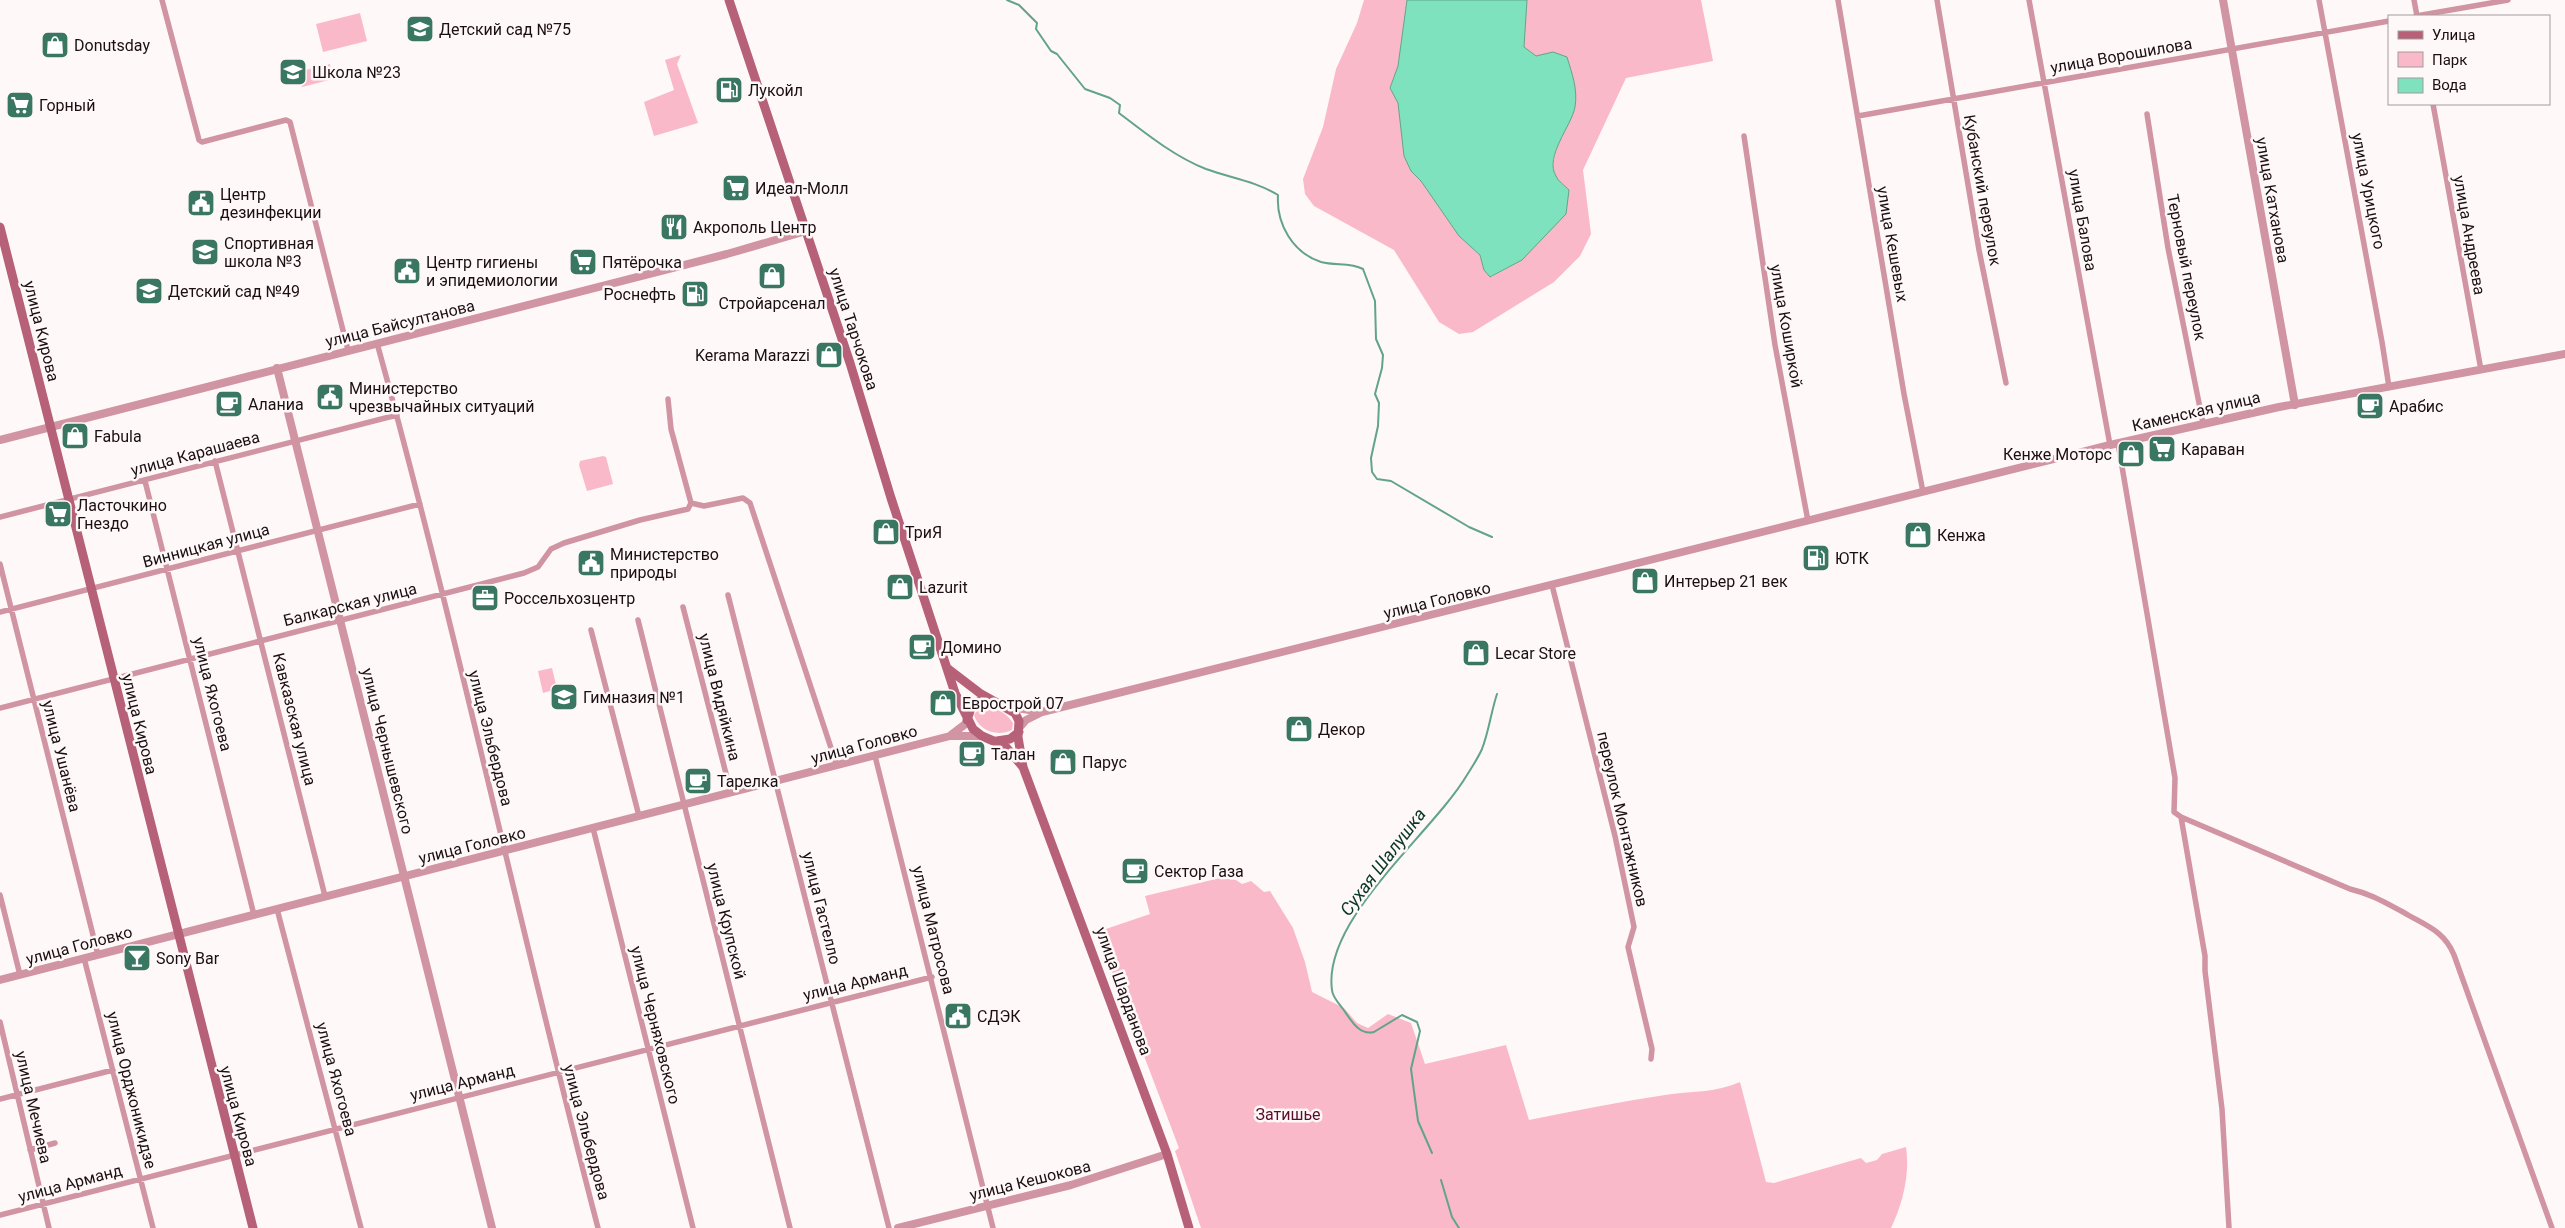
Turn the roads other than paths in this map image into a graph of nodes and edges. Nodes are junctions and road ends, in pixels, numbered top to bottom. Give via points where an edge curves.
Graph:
1 (162, 0) edge
2 (729, 0) edge
3 (1838, 0) edge
4 (1937, 0) edge
5 (2029, 0) edge
6 (2223, 0) edge
7 (2320, 0) edge
8 (2414, 0) edge
9 (2508, 0) edge
10 (2417, 15) edge
11 (2423, 15) edge
12 (2388, 21) edge
13 (2325, 33) junction
14 (2232, 48) junction
15 (2044, 83) junction
16 (1954, 98) junction
17 (2433, 105) edge
18 (2147, 114) dead end
19 (1858, 116) junction
20 (1744, 136) dead end
21 (0, 227) edge
22 (806, 231) junction
23 (377, 343) junction
24 (348, 350) junction
25 (2565, 354) edge
26 (277, 368) junction
27 (2481, 370) junction
28 (2006, 383) dead end
29 (2388, 387) junction
30 (668, 399) dead end
31 (2294, 404) junction
32 (397, 415) junction
33 (2203, 424) junction
34 (50, 427) junction
35 (0, 440) edge
36 (295, 442) junction
37 (2114, 444) junction
38 (215, 461) junction
39 (145, 481) junction
40 (1923, 492) junction
41 (68, 499) junction
42 (691, 503) junction
43 (420, 504) junction
44 (1838, 514) joint
45 (0, 516) edge
46 (1808, 521) junction
47 (318, 530) junction
48 (239, 551) junction
49 (0, 564) edge
50 (167, 569) junction
51 (1552, 585) junction
52 (90, 590) junction
53 (441, 595) junction
54 (728, 595) dead end
55 (683, 607) dead end
56 (12, 609) junction
57 (0, 612) edge
58 (638, 620) dead end
59 (341, 621) junction
60 (591, 630) dead end
61 (261, 642) junction
62 (190, 660) junction
63 (946, 668) junction
64 (113, 680) junction
65 (34, 699) junction
66 (991, 700) junction
67 (1009, 707) junction
68 (0, 708) edge
69 (1042, 712) junction
70 (967, 721) junction
71 (1019, 729) junction
72 (950, 736) junction
73 (982, 736) junction
74 (998, 741) junction
75 (875, 756) junction
76 (837, 766) junction
77 (1023, 767) junction
78 (776, 781) junction
79 (731, 793) junction
80 (684, 805) junction
81 (639, 816) junction
82 (2181, 817) junction
83 (593, 828) junction
84 (503, 851) junction
85 (405, 876) junction
86 (0, 895) edge
87 (325, 896) junction
88 (277, 908) junction
89 (254, 914) junction
90 (177, 934) junction
91 (98, 954) junction
92 (84, 958) junction
93 (20, 974) junction
94 (932, 977) junction
95 (0, 980) edge
96 (832, 1002) junction
97 (0, 1022) edge
98 (739, 1026) junction
99 (648, 1049) junction
100 (1651, 1059) dead end
101 (113, 1070) junction
102 (557, 1072) junction
103 (17, 1095) junction
104 (459, 1096) junction
105 (0, 1099) edge
106 (335, 1128) junction
107 (55, 1143) dead end
108 (30, 1150) junction
109 (234, 1154) junction
110 (1167, 1154) junction
111 (140, 1178) junction
112 (42, 1205) junction
113 (988, 1205) junction
114 (0, 1215) edge
115 (49, 1228) edge
116 (153, 1228) edge
117 (252, 1228) edge
118 (362, 1228) edge
119 (492, 1228) edge
120 (598, 1228) edge
121 (693, 1228) edge
122 (790, 1228) edge
123 (889, 1228) edge
124 (898, 1228) edge
125 (993, 1228) edge
126 (1189, 1228) edge
127 (2229, 1228) edge
128 (2552, 1228) edge

1 - 24 street via 199,140 202,142 286,120 290,122
2 - 22 main road, улица Тарчокова
3 - 19 street, улица Кешевых
4 - 16 street, Кубанский переулок
5 - 15 street, улица Балова
6 - 14 street, улица Катханова
7 - 13 street, улица Урицкого
8 - 10 street
9 - 11 street
12 - 13 street, улица Ворошилова
13 - 14 street, улица Ворошилова
13 - 29 street, улица Урицкого via 2384,349
14 - 15 street, улица Ворошилова
14 - 31 street, улица Катханова
15 - 16 street, улица Ворошилова
15 - 37 street, улица Балова
16 - 19 street, улица Ворошилова
16 - 28 street, Кубанский переулок via 1979,250
17 - 27 street, улица Андреева
18 - 33 street, Терновый переулок via 2168,248
19 - 40 street, улица Кешевых
20 - 46 street, улица Коширкой via 1775,345
21 - 34 main road, улица Кирова
22 - 23 street, улица Байсултанова
22 - 63 main road, улица Тарчокова
23 - 24 street, улица Байсултанова
23 - 32 street, улица Эльбердова
24 - 26 street, улица Байсултанова
25 - 27 street, Каменская улица
26 - 34 street, улица Байсултанова
26 - 36 street, улица Чернышевского
27 - 29 street, Каменская улица
29 - 31 street, Каменская улица
30 - 42 street via 671,429
31 - 33 street, Каменская улица
32 - 36 street, улица Карашаева
32 - 43 street, улица Эльбердова
33 - 37 street, Каменская улица
34 - 35 street, улица Байсултанова
34 - 41 main road, улица Кирова
36 - 38 street, улица Карашаева
36 - 47 street, улица Чернышевского
37 - 40 street, Каменская улица
37 - 82 street, улица Балова via 2175,778 2173,809
38 - 39 street, улица Карашаева
38 - 48 street, Кавказская улица
39 - 41 street, улица Карашаева
39 - 50 street, улица Яхогоева
40 - 44 street, Каменская улица
41 - 45 street, улица Карашаева
41 - 52 main road, улица Кирова
42 - 53 street, Балкарская улица via 688,508 564,543 552,549 538,567 524,573
42 - 76 street via 704,506 743,498 750,503
43 - 47 street, Винницкая улица
43 - 53 street, улица Эльбердова
44 - 46 street, улица Головко
46 - 51 street, улица Головко
47 - 48 street, Винницкая улица
47 - 59 street, улица Чернышевского
48 - 50 street, Винницкая улица
48 - 61 street, Кавказская улица
49 - 56 street, улица Ушанёва
50 - 52 street, Винницкая улица
50 - 62 street, улица Яхогоева
51 - 69 street, улица Головко
51 - 100 street, переулок Монтажников via 1616,836 1634,928 1628,947 1652,1049
52 - 56 street, Винницкая улица
52 - 64 main road, улица Кирова
53 - 59 street, Балкарская улица
53 - 84 street, улица Эльбердова
54 - 78 street, улица Гастелло
55 - 79 street, улица Видяйкина
56 - 57 street, Винницкая улица
56 - 65 street, улица Ушанёва
58 - 80 street, улица Крупской
59 - 61 street, Балкарская улица
59 - 85 street, улица Чернышевского
60 - 81 street
61 - 62 street, Балкарская улица
61 - 87 street, Кавказская улица
62 - 64 street, Балкарская улица
62 - 89 street, улица Яхогоева
63 - 66 main road
63 - 70 main road, улица Тарчокова
64 - 65 street, Балкарская улица
64 - 90 main road, улица Кирова
65 - 68 street, Балкарская улица
65 - 91 street, улица Ушанёва
66 - 67 main road
66 - 70 main road via 982,700 972,706
67 - 69 street
67 - 71 main road via 1018,717
69 - 71 street via 1026,720
70 - 72 street
70 - 73 main road
71 - 74 main road via 1010,739
71 - 77 main road
72 - 73 street
72 - 75 street, улица Головко
73 - 74 main road
74 - 77 main road
75 - 76 street, улица Головко
75 - 94 street, улица Матросова
76 - 78 street, улица Головко
77 - 110 main road, улица Шарданова
78 - 79 street, улица Головко
78 - 96 street, улица Гастелло
79 - 80 street, улица Головко
80 - 81 street, улица Головко
80 - 98 street, улица Крупской
81 - 83 street, улица Головко
82 - 127 street, улица Балова via 2205,956 2222,1109
82 - 128 street via 2350,889 2372,894 2432,927 2445,938 2454,955
83 - 84 street, улица Головко
83 - 99 street, улица Черняховского
84 - 85 street, улица Головко
84 - 102 street, улица Эльбердова
85 - 87 street, улица Головко
85 - 104 street, улица Чернышевского
86 - 93 street
87 - 88 street, улица Головко
88 - 89 street, улица Головко
88 - 106 street, улица Яхогоева
89 - 90 street, улица Головко
90 - 91 street, улица Головко
90 - 109 main road, улица Кирова
91 - 92 street, улица Головко
92 - 93 street, улица Головко
92 - 101 street, улица Орджоникидзе
93 - 95 street, улица Головко
94 - 96 street, улица Арманд
94 - 113 street, улица Матросова
96 - 98 street, улица Арманд
96 - 123 street, улица Гастелло
97 - 103 street, улица Мечиева
98 - 99 street, улица Арманд
98 - 122 street, улица Крупской
99 - 102 street, улица Арманд
99 - 121 street, улица Черняховского
101 - 103 street
101 - 111 street, улица Орджоникидзе
102 - 104 street, улица Арманд
102 - 120 street, улица Эльбердова
103 - 105 street
103 - 108 street, улица Мечиева
104 - 106 street, улица Арманд
104 - 119 street, улица Чернышевского
106 - 109 street, улица Арманд
106 - 118 street, улица Яхогоева
107 - 108 street
108 - 112 street, улица Мечиева
109 - 111 street, улица Арманд
109 - 117 main road, улица Кирова
110 - 113 street, улица Кешокова via 1071,1185
110 - 126 main road, улица Шарданова
111 - 112 street, улица Арманд
111 - 116 street, улица Орджоникидзе
112 - 114 street, улица Арманд
112 - 115 street, улица Мечиева
113 - 124 street, улица Кешокова
113 - 125 street, улица Матросова

